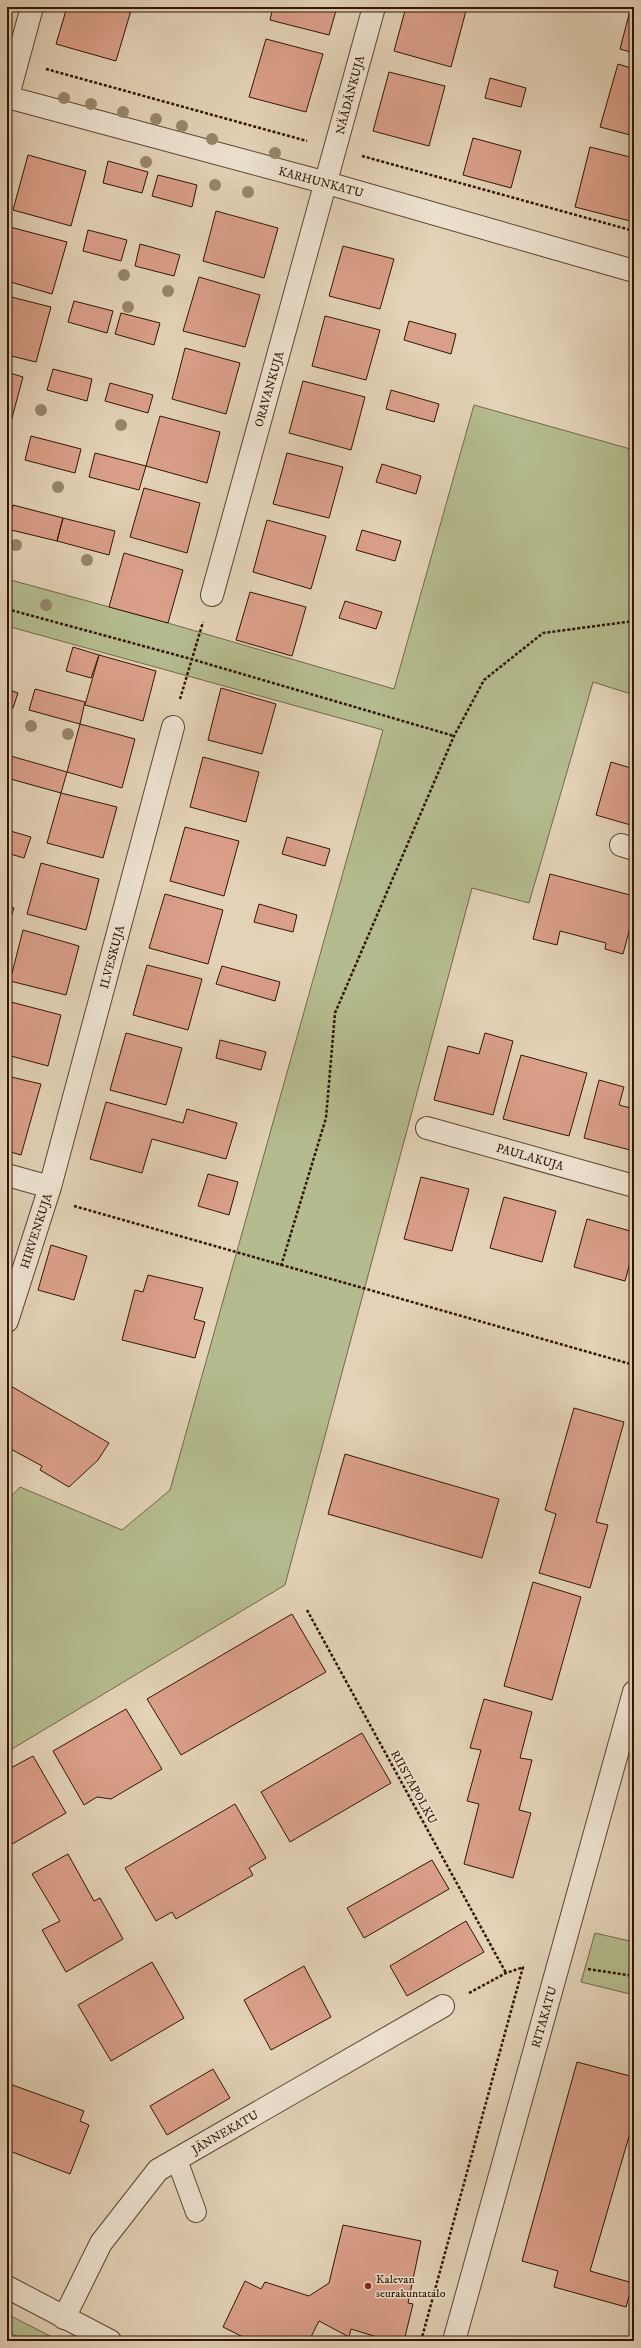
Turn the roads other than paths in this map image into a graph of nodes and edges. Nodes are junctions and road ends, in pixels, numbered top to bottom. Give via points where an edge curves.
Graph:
1 (32, 7) edge
2 (374, 7) edge
3 (7, 98) edge
4 (327, 183) junction
5 (634, 271) edge
6 (212, 595) road end
7 (173, 727) road end
8 (427, 1128) dead end
9 (7, 1175) edge
10 (634, 1186) edge
11 (50, 1187) junction
12 (7, 1321) edge
13 (634, 1692) edge
14 (443, 2006) road end
15 (177, 2160) junction
16 (196, 2212) dead end
17 (7, 2287) edge
18 (64, 2318) junction
19 (110, 2341) edge
20 (454, 2341) edge

1 - 3 street
2 - 4 street, NÄÄDÄNKUJA
3 - 4 street, KARHUNKATU
4 - 5 street, KARHUNKATU
4 - 6 street, ORAVANKUJA
7 - 11 street, ILVESKUJA
8 - 10 street, PAULAKUJA
9 - 11 street
11 - 12 street, HIRVENKUJA
13 - 20 street, RITAKATU via 569,1965
14 - 15 street, JÄNNEKATU
15 - 16 lane
15 - 18 street, JÄNNEKATU via 158,2170 102,2243
17 - 18 street
18 - 19 street

